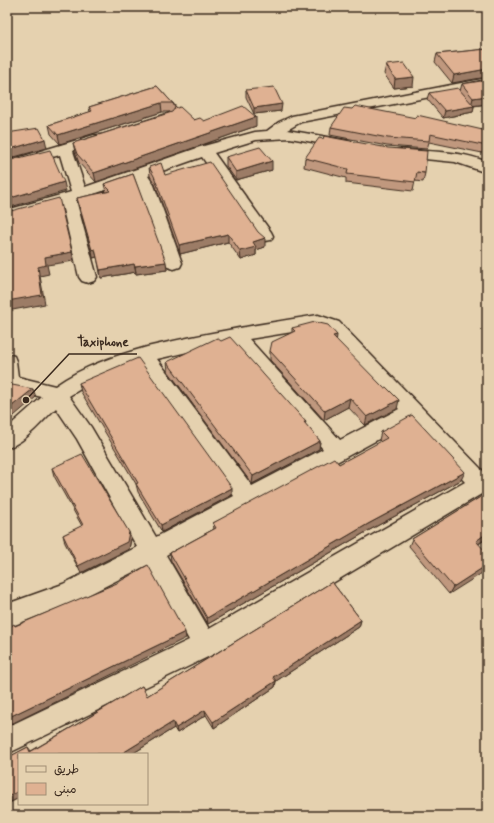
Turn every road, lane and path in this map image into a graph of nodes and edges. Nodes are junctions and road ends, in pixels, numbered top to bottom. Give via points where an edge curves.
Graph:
1 (487, 82) edge
2 (112, 134) edge
3 (272, 134) junction
4 (361, 147) edge
5 (65, 149) junction
6 (206, 150) junction
7 (383, 150) edge
8 (7, 164) edge
9 (487, 168) edge
10 (139, 173) junction
11 (74, 196) junction
12 (7, 215) edge
13 (265, 236) edge
14 (174, 263) dead end
15 (88, 277) dead end
16 (235, 335) junction
17 (144, 355) junction
18 (8, 375) edge
19 (57, 394) junction
20 (413, 411) junction
21 (7, 440) edge
22 (338, 452) junction
23 (249, 499) junction
24 (150, 552) junction
25 (7, 616) edge
26 (205, 646) junction
27 (7, 741) edge

1 - 3 street via 297,119
2 - 5 street
3 - 4 street via 313,137
3 - 6 street
5 - 8 street
5 - 11 street
6 - 10 street
6 - 13 street
7 - 9 street via 452,156
10 - 11 street
10 - 14 street via 146,185
11 - 12 street
11 - 15 street
16 - 17 street
16 - 20 street via 318,321 333,327
16 - 22 street
17 - 19 street via 82,378
17 - 23 street
18 - 19 street
19 - 21 street
19 - 24 street via 84,433
20 - 22 street
20 - 26 street via 476,478 475,487
22 - 23 street
23 - 24 street
24 - 25 street via 70,592
24 - 26 street
26 - 27 street

